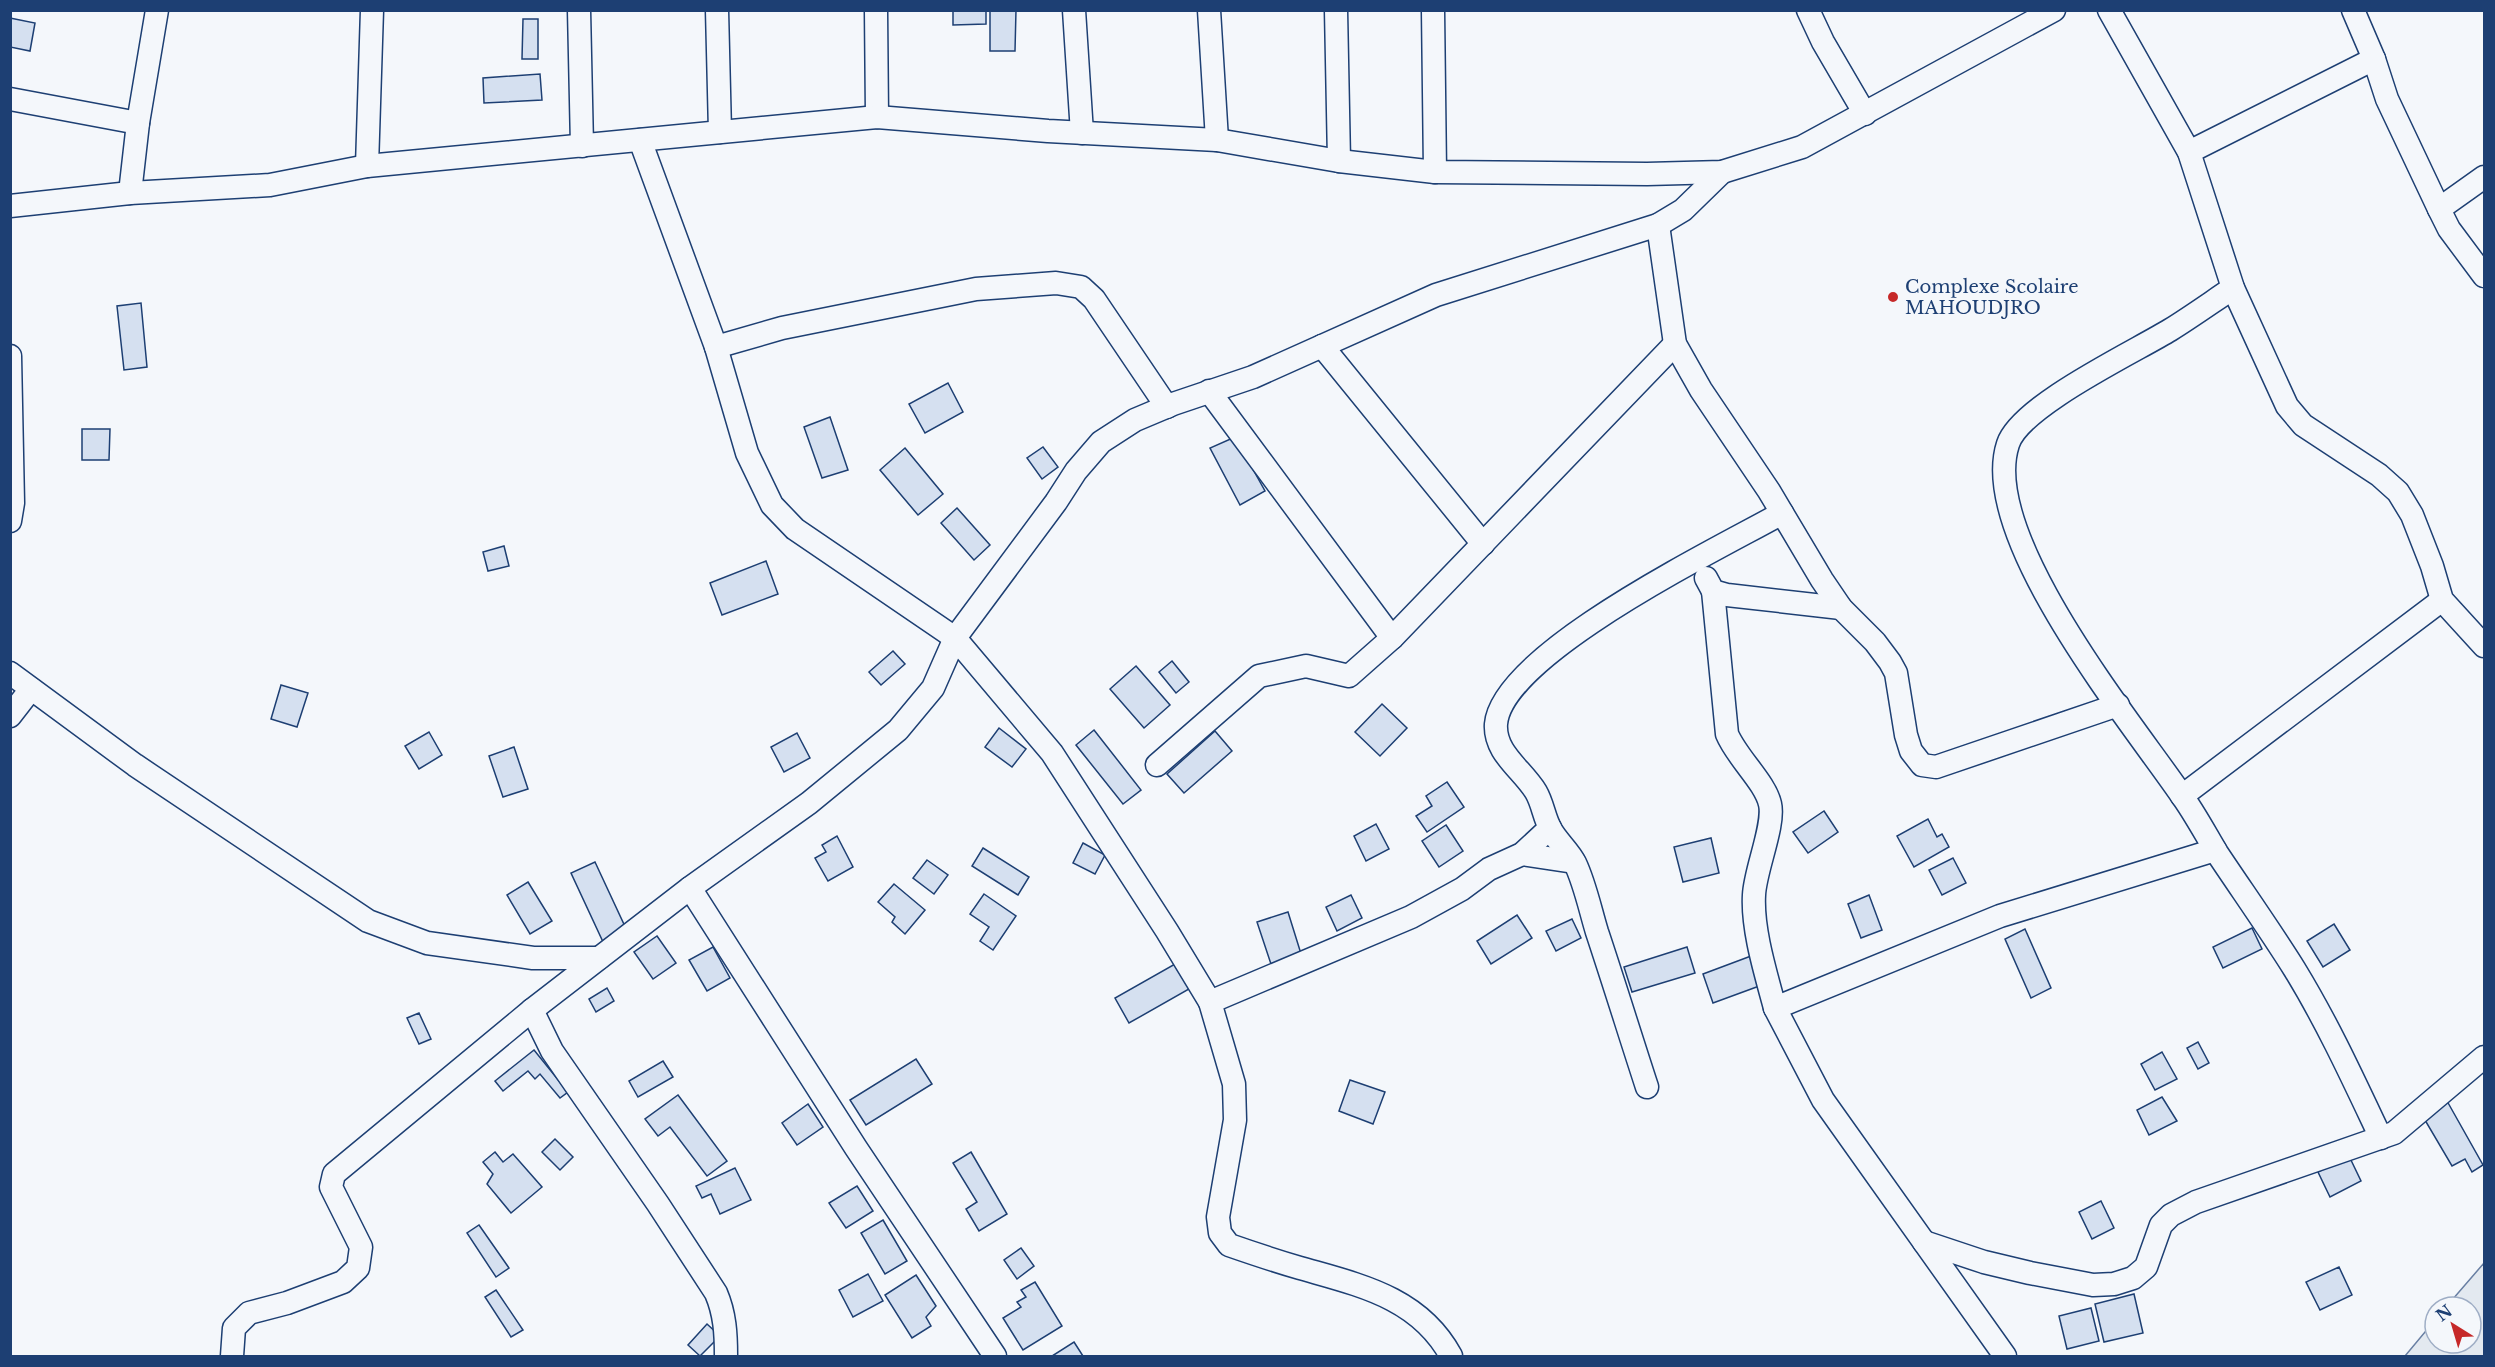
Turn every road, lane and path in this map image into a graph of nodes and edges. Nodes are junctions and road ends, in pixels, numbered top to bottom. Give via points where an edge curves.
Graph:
1 (157, 10) edge
2 (372, 10) edge
3 (579, 10) edge
4 (717, 10) edge
5 (876, 10) edge
6 (1074, 10) edge
7 (1209, 10) edge
8 (1336, 10) edge
9 (1433, 10) edge
10 (1808, 10) edge
11 (2054, 10) edge
12 (2109, 10) edge
13 (2354, 10) edge
14 (2374, 59) junction
15 (10, 99) edge
16 (1865, 114) junction
17 (877, 117) junction
18 (138, 123) junction
19 (720, 132) junction
20 (1082, 133) junction
21 (640, 140) junction
22 (1217, 140) junction
23 (582, 146) junction
24 (2188, 152) junction
25 (1339, 161) junction
26 (368, 166) junction
27 (1435, 172) junction
28 (1722, 172) junction
29 (2484, 177) edge
30 (130, 193) junction
31 (10, 206) edge
32 (2439, 209) junction
33 (1658, 225) junction
34 (2484, 276) edge
35 (2233, 288) junction
36 (1675, 344) junction
37 (1322, 346) junction
38 (716, 347) junction
39 (10, 357) edge
40 (1209, 391) junction
41 (1167, 407) junction
42 (1782, 513) junction
43 (10, 521) edge
44 (1483, 544) junction
45 (1696, 561) junction
46 (1713, 591) junction
47 (2442, 600) junction
48 (1840, 608) junction
49 (954, 638) junction
50 (1392, 638) junction
51 (2484, 646) edge
52 (10, 674) edge
53 (32, 689) junction
54 (2118, 705) junction
55 (10, 716) edge
56 (1157, 765) dead end
57 (2182, 796) junction
58 (1550, 828) junction
59 (2215, 850) junction
60 (1522, 854) junction
61 (1574, 862) junction
62 (690, 888) junction
63 (599, 958) junction
64 (1210, 1002) junction
65 (1775, 1008) junction
66 (532, 1010) junction
67 (2484, 1057) edge
68 (1647, 1087) dead end
69 (2381, 1138) junction
70 (1924, 1242) junction
71 (232, 1356) edge
72 (726, 1356) edge
73 (995, 1356) edge
74 (1451, 1356) edge
75 (2005, 1356) edge

1 - 18 street
2 - 26 street
3 - 23 street
4 - 19 street
5 - 17 street
6 - 20 street
7 - 22 street
8 - 25 street
9 - 27 street
10 - 16 street
11 - 16 street
12 - 24 street
13 - 14 street
14 - 24 street
14 - 32 street via 2387,99
15 - 18 street
16 - 28 street via 1802,147
17 - 19 street
17 - 20 street
18 - 30 street
19 - 21 street
20 - 22 street
21 - 23 street
21 - 38 street
22 - 25 street
23 - 26 street
24 - 35 street
25 - 27 street
26 - 30 street via 270,185
27 - 28 street
28 - 33 street via 1683,210
29 - 32 street
30 - 31 street
32 - 34 street via 2449,230
33 - 36 street
33 - 37 street via 1436,295
35 - 47 street via 2286,406 2303,424 2398,492 2412,515
35 - 54 street via 2049,402 2020,425 2008,441 2004,466 2008,510 2066,632
36 - 42 street
36 - 44 street
37 - 40 street via 1253,377
37 - 44 street
38 - 41 street via 782,328 976,289 1056,283 1081,288 1094,299
38 - 49 street via 747,453 772,505 795,529
39 - 43 street
40 - 41 street
40 - 50 street
41 - 49 street via 1135,420 1101,442
42 - 45 street
42 - 48 street
44 - 50 street
45 - 46 street
45 - 58 street via 1580,630 1536,664 1503,704 1496,721 1496,738 1535,791
46 - 48 street
46 - 65 street via 1727,734 1771,806 1754,898 1762,956
47 - 51 street
47 - 57 street
48 - 54 street via 1875,642 1893,668 1906,735 1911,751 1922,765 1936,767
49 - 62 street via 933,688 898,730 809,803
49 - 64 street via 1052,753
50 - 56 street via 1349,676 1306,666 1259,676
52 - 53 street
53 - 55 street
53 - 63 street via 135,765 368,921 427,943 532,958
54 - 57 street
57 - 59 street
58 - 60 street
58 - 61 street
59 - 65 street via 2000,916
59 - 69 street via 2296,972
60 - 61 street
60 - 64 street via 1489,869 1412,917
61 - 68 street
62 - 63 street
62 - 73 street
63 - 66 street
64 - 74 street via 1234,1084 1235,1120 1218,1217 1220,1233 1229,1245 1399,1301 1431,1329
65 - 70 street via 1823,1100
66 - 71 street via 334,1174 331,1186 361,1247 358,1268 343,1282 249,1313 234,1328
66 - 72 street via 552,1051 716,1293 722,1307
67 - 69 street via 2406,1124
69 - 70 street via 2196,1202 2172,1215 2161,1225 2146,1267 2133,1278 2114,1284 2093,1285 2039,1275
70 - 75 street

